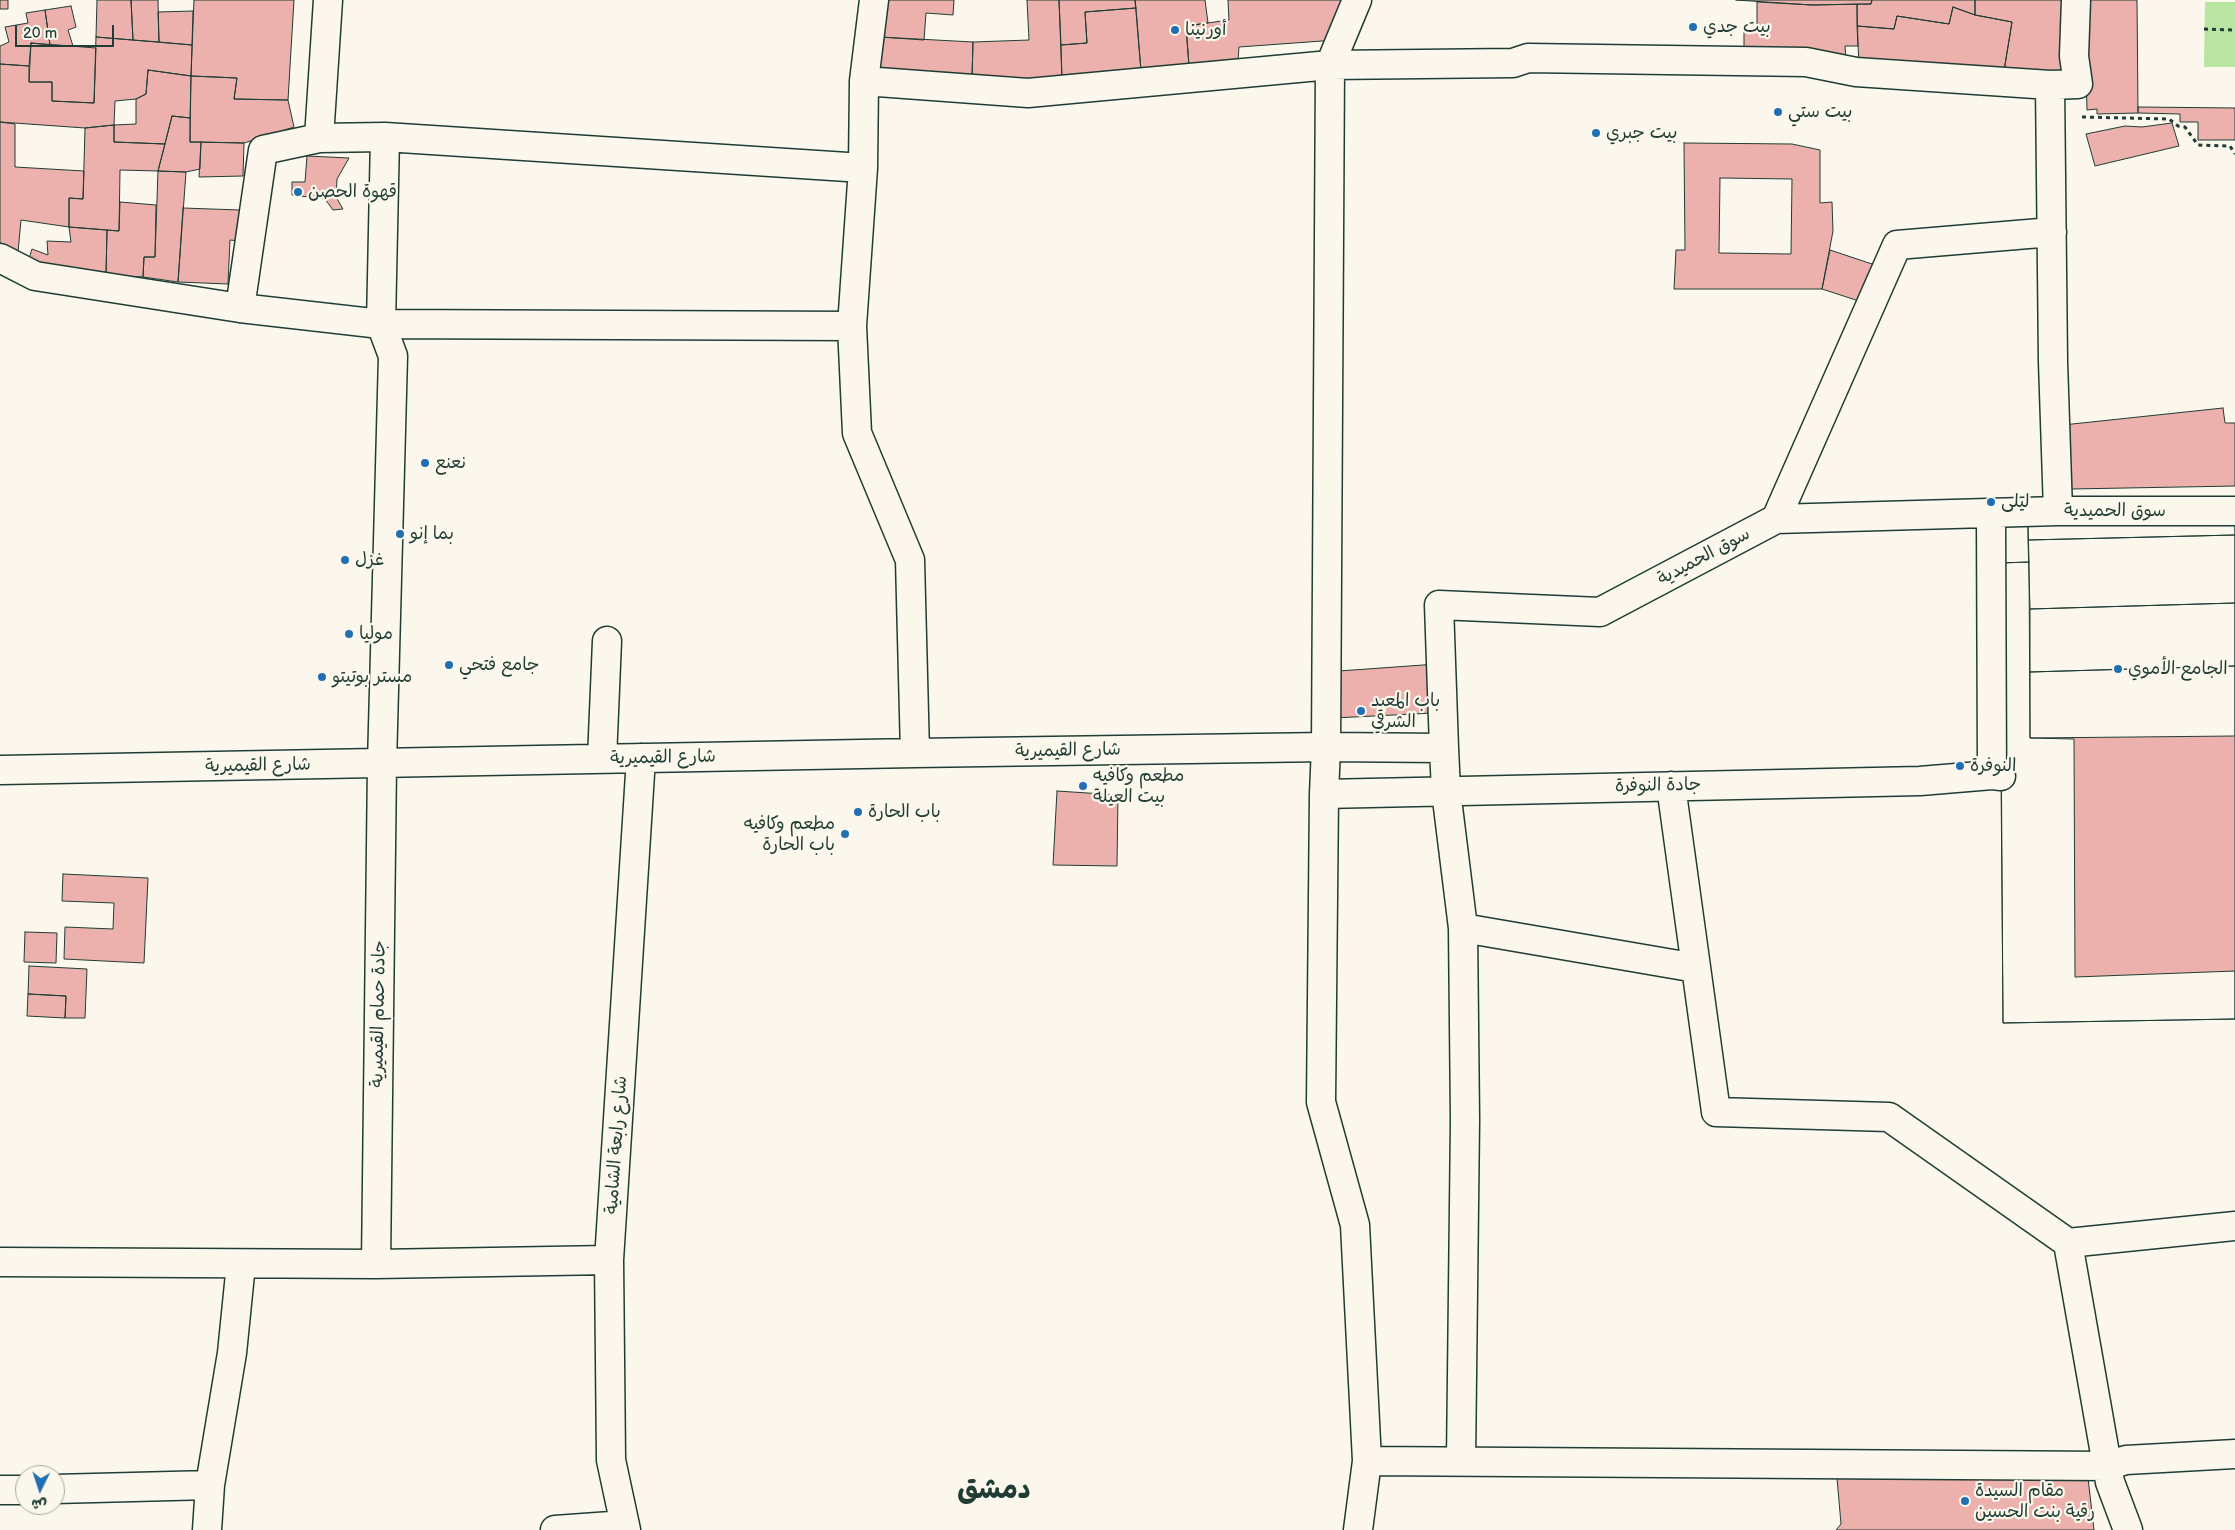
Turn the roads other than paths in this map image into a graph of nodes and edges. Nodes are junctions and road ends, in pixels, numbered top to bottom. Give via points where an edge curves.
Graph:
1 (328, 0) edge
2 (874, 0) edge
3 (1357, 0) edge
4 (1372, 0) edge
5 (2076, 0) edge
6 (1330, 65) junction
7 (864, 81) junction
8 (2050, 85) junction
9 (385, 137) junction
10 (319, 138) junction
11 (863, 168) junction
12 (2052, 232) junction
13 (0, 258) edge
14 (240, 308) junction
15 (381, 324) junction
16 (852, 326) junction
17 (2058, 511) junction
18 (2235, 511) edge
19 (1992, 514) junction
20 (1776, 519) junction
21 (606, 641) dead end
22 (1326, 747) junction
23 (1444, 748) junction
24 (915, 752) junction
25 (642, 758) junction
26 (602, 759) junction
27 (382, 764) junction
28 (0, 770) edge
29 (1671, 786) junction
30 (1446, 791) junction
31 (1324, 794) junction
32 (1462, 928) junction
33 (1696, 968) junction
34 (2235, 1226) edge
35 (2068, 1243) junction
36 (609, 1260) junction
37 (0, 1262) edge
38 (241, 1264) junction
39 (376, 1264) junction
40 (2235, 1454) edge
41 (1366, 1460) junction
42 (1461, 1461) junction
43 (2107, 1466) junction
44 (210, 1486) junction
45 (65, 1489) edge
46 (0, 1490) edge
47 (15, 1490) edge
48 (626, 1528) edge
49 (207, 1530) edge
50 (555, 1530) edge
51 (1358, 1530) edge
52 (2128, 1530) edge

1 - 10 street
2 - 7 street
3 - 6 street
4 - 6 street
5 - 8 street via 2074,56 2078,84
6 - 7 street via 1028,93
6 - 8 street via 1513,63 1528,58 1806,62 1856,72
6 - 22 street
7 - 11 street
8 - 12 street
9 - 10 street
9 - 11 street
9 - 15 street
10 - 14 street via 263,150
11 - 16 street
12 - 17 street
12 - 20 street via 1897,245
13 - 14 street via 35,276
14 - 15 street
15 - 16 street
15 - 27 street, جادة حمام القيميرية via 393,356
16 - 24 street via 857,433 910,560
17 - 18 street, سوق الحميدية
17 - 19 street, سوق الحميدية
19 - 20 street, سوق الحميدية
19 - 29 street, جادة النوفرة via 1997,775 1920,781
20 - 23 street, سوق الحميدية via 1600,612 1439,605
21 - 26 street
22 - 23 street
22 - 24 street, شارع القيميرية
22 - 31 street
23 - 30 street
24 - 25 street, شارع القيميرية
25 - 26 street, شارع القيميرية
25 - 36 street, شارع رابعة الشامية
26 - 27 street, شارع القيميرية
27 - 28 street, شارع القيميرية
27 - 39 street, جادة حمام القيميرية
29 - 30 street, جادة النوفرة
29 - 33 street
30 - 31 street, جادة النوفرة
30 - 32 street
31 - 41 street via 1321,1102 1355,1225
32 - 33 street
32 - 42 street via 1465,1130
33 - 35 street via 1716,1112 1889,1117
34 - 35 street
35 - 43 street
36 - 39 street
36 - 48 street, شارع رابعة الشامية via 611,1460
37 - 38 street
38 - 39 street
38 - 44 street via 232,1353
40 - 43 street via 2126,1460
41 - 42 street
41 - 51 street
42 - 43 street
43 - 52 street
44 - 45 street
44 - 49 street
46 - 47 street
48 - 50 street

